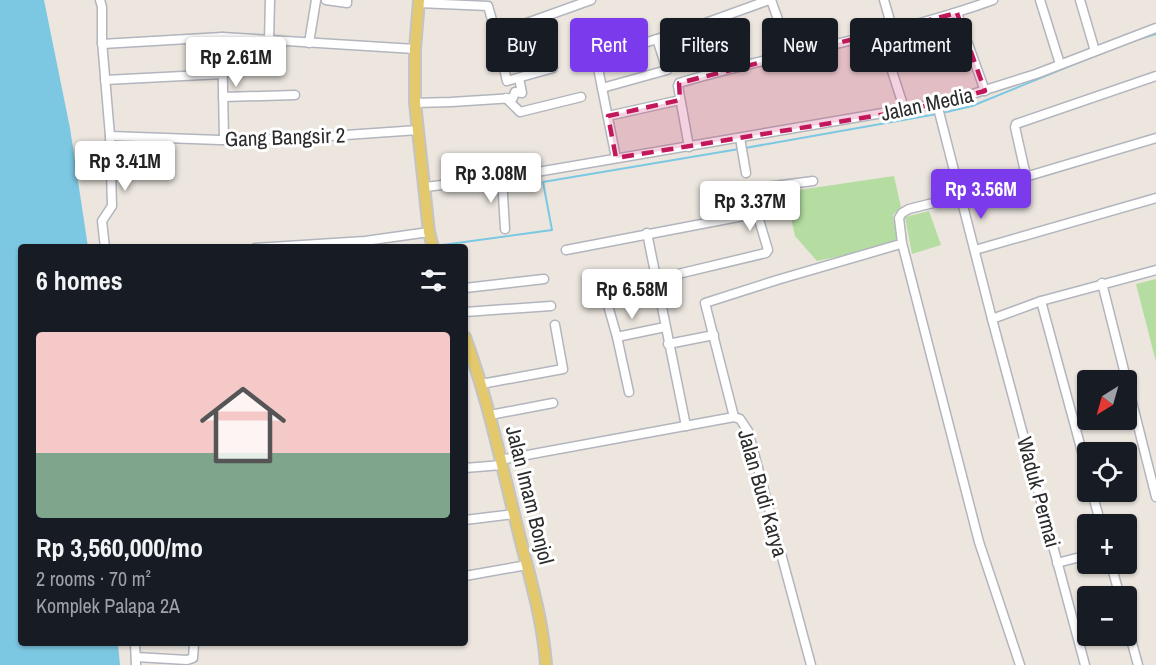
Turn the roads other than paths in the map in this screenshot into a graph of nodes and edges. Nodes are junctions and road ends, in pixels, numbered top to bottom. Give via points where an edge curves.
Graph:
1 (100, 0) edge
2 (270, 0) edge
3 (316, 0) edge
4 (326, 0) edge
5 (347, 0) edge
6 (591, 0) edge
7 (770, 0) edge
8 (884, 0) edge
9 (993, 0) edge
10 (1040, 0) edge
11 (1080, 0) edge
12 (419, 2) edge
13 (487, 3) edge
14 (957, 13) junction
15 (491, 18) edge
16 (541, 18) edge
17 (777, 18) edge
18 (889, 18) edge
19 (939, 18) edge
20 (1156, 28) edge
21 (222, 37) junction
22 (657, 39) junction
23 (269, 40) junction
24 (309, 43) junction
25 (102, 44) junction
26 (415, 49) junction
27 (1095, 51) junction
28 (762, 61) edge
29 (1060, 64) junction
30 (505, 72) edge
31 (539, 72) edge
32 (892, 72) edge
33 (222, 74) junction
34 (1156, 76) edge
35 (519, 78) junction
36 (105, 80) junction
37 (602, 88) junction
38 (985, 91) junction
39 (295, 95) dead end
40 (223, 97) junction
41 (581, 97) dead end
42 (510, 98) junction
43 (680, 100) junction
44 (415, 103) junction
45 (937, 105) junction
46 (905, 111) junction
47 (608, 116) junction
48 (418, 130) junction
49 (112, 136) junction
50 (1156, 138) edge
51 (740, 139) junction
52 (224, 140) junction
53 (689, 147) junction
54 (616, 158) junction
55 (746, 173) dead end
56 (1026, 176) junction
57 (502, 178) junction
58 (813, 181) dead end
59 (425, 187) junction
60 (961, 196) junction
61 (1156, 198) edge
62 (759, 213) junction
63 (505, 229) dead end
64 (647, 233) junction
65 (431, 239) edge
66 (105, 244) edge
67 (318, 244) edge
68 (897, 245) dead end
69 (566, 250) dead end
70 (975, 250) junction
71 (1156, 270) edge
72 (544, 279) dead end
73 (657, 279) junction
74 (1102, 284) junction
75 (468, 288) edge
76 (1041, 301) junction
77 (607, 302) dead end
78 (551, 306) dead end
79 (468, 312) edge
80 (992, 319) junction
81 (555, 325) dead end
82 (665, 327) junction
83 (714, 335) junction
84 (617, 337) junction
85 (668, 344) junction
86 (470, 367) edge
87 (481, 384) junction
88 (629, 392) dead end
89 (553, 403) dead end
90 (490, 415) junction
91 (734, 417) junction
92 (686, 426) junction
93 (1079, 442) edge
94 (501, 462) junction
95 (468, 468) edge
96 (1156, 497) edge
97 (514, 514) junction
98 (468, 520) edge
99 (1077, 558) edge
100 (1057, 563) junction
101 (526, 565) junction
102 (468, 575) edge
103 (135, 646) edge
104 (194, 646) edge
105 (1133, 646) edge
106 (136, 661) edge
107 (546, 665) edge
108 (811, 665) edge
109 (1020, 665) edge
110 (1085, 665) edge
111 (1138, 665) edge

1 - 25 street
2 - 23 street
3 - 24 street
4 - 5 street
6 - 16 street
7 - 17 street
7 - 22 street
8 - 18 street
9 - 14 street
10 - 29 street
11 - 27 street
12 - 13 street
12 - 26 main road
13 - 15 street
14 - 19 street
14 - 38 street
20 - 27 street, Jalan Media
21 - 23 street
21 - 25 street
21 - 33 street
22 - 37 street via 596,58
22 - 37 street via 667,70
23 - 24 street
24 - 26 street
25 - 36 street
26 - 44 main road
27 - 29 street, Jalan Media
28 - 43 street via 680,83
29 - 38 street, Jalan Media
30 - 35 street via 507,81
31 - 35 street
32 - 46 street
33 - 36 street
33 - 40 street
34 - 56 street via 1015,124
35 - 42 street via 522,93 515,92
36 - 49 street
37 - 47 street
38 - 45 street, Jalan Media
39 - 40 street
40 - 52 street
41 - 42 street via 519,112
42 - 44 street
43 - 47 street
43 - 53 street
44 - 48 main road
45 - 46 street, Jalan Media
45 - 60 street, Waduk Permai
46 - 51 street, Jalan Media
47 - 54 street
48 - 52 street, Gang Bangsir 2
48 - 59 main road
49 - 52 street, Gang Bangsir 2
49 - 66 street via 112,206 102,221
50 - 56 street
51 - 53 street, Jalan Media
51 - 55 street
53 - 54 street, Jalan Media
54 - 57 street, Jalan Media
56 - 60 street
57 - 59 street, Jalan Media
57 - 63 street
58 - 62 street via 756,188 752,196
59 - 65 main road
60 - 70 street, Waduk Permai
60 - 109 street via 906,210 899,216 899,223 979,542
61 - 70 street
62 - 64 street
62 - 73 street via 766,253
64 - 69 street
64 - 73 street
65 - 67 street
68 - 83 street via 706,303
70 - 80 street, Waduk Permai
71 - 74 street
72 - 75 street
73 - 82 street
74 - 76 street
74 - 96 street
76 - 80 street
76 - 93 street
77 - 84 street
78 - 79 street
80 - 100 street, Waduk Permai
81 - 87 street via 563,369
82 - 84 street
82 - 85 street
83 - 85 street
83 - 91 street
84 - 88 street
85 - 92 street
86 - 87 main road, Jalan Imam Bonjol
87 - 90 main road, Jalan Imam Bonjol
89 - 90 street
90 - 94 main road, Jalan Imam Bonjol
91 - 92 street, Jalan Budi Karya
91 - 108 street, Jalan Budi Karya via 748,431
92 - 94 street, Jalan Budi Karya
94 - 95 street, Jalan Budi Karya
94 - 97 main road, Jalan Imam Bonjol
97 - 98 street
97 - 101 main road, Jalan Imam Bonjol
99 - 100 street
100 - 110 street, Waduk Permai
101 - 102 street
101 - 107 main road, Jalan Imam Bonjol
103 - 106 street
104 - 106 street via 193,658 187,660
105 - 111 street

